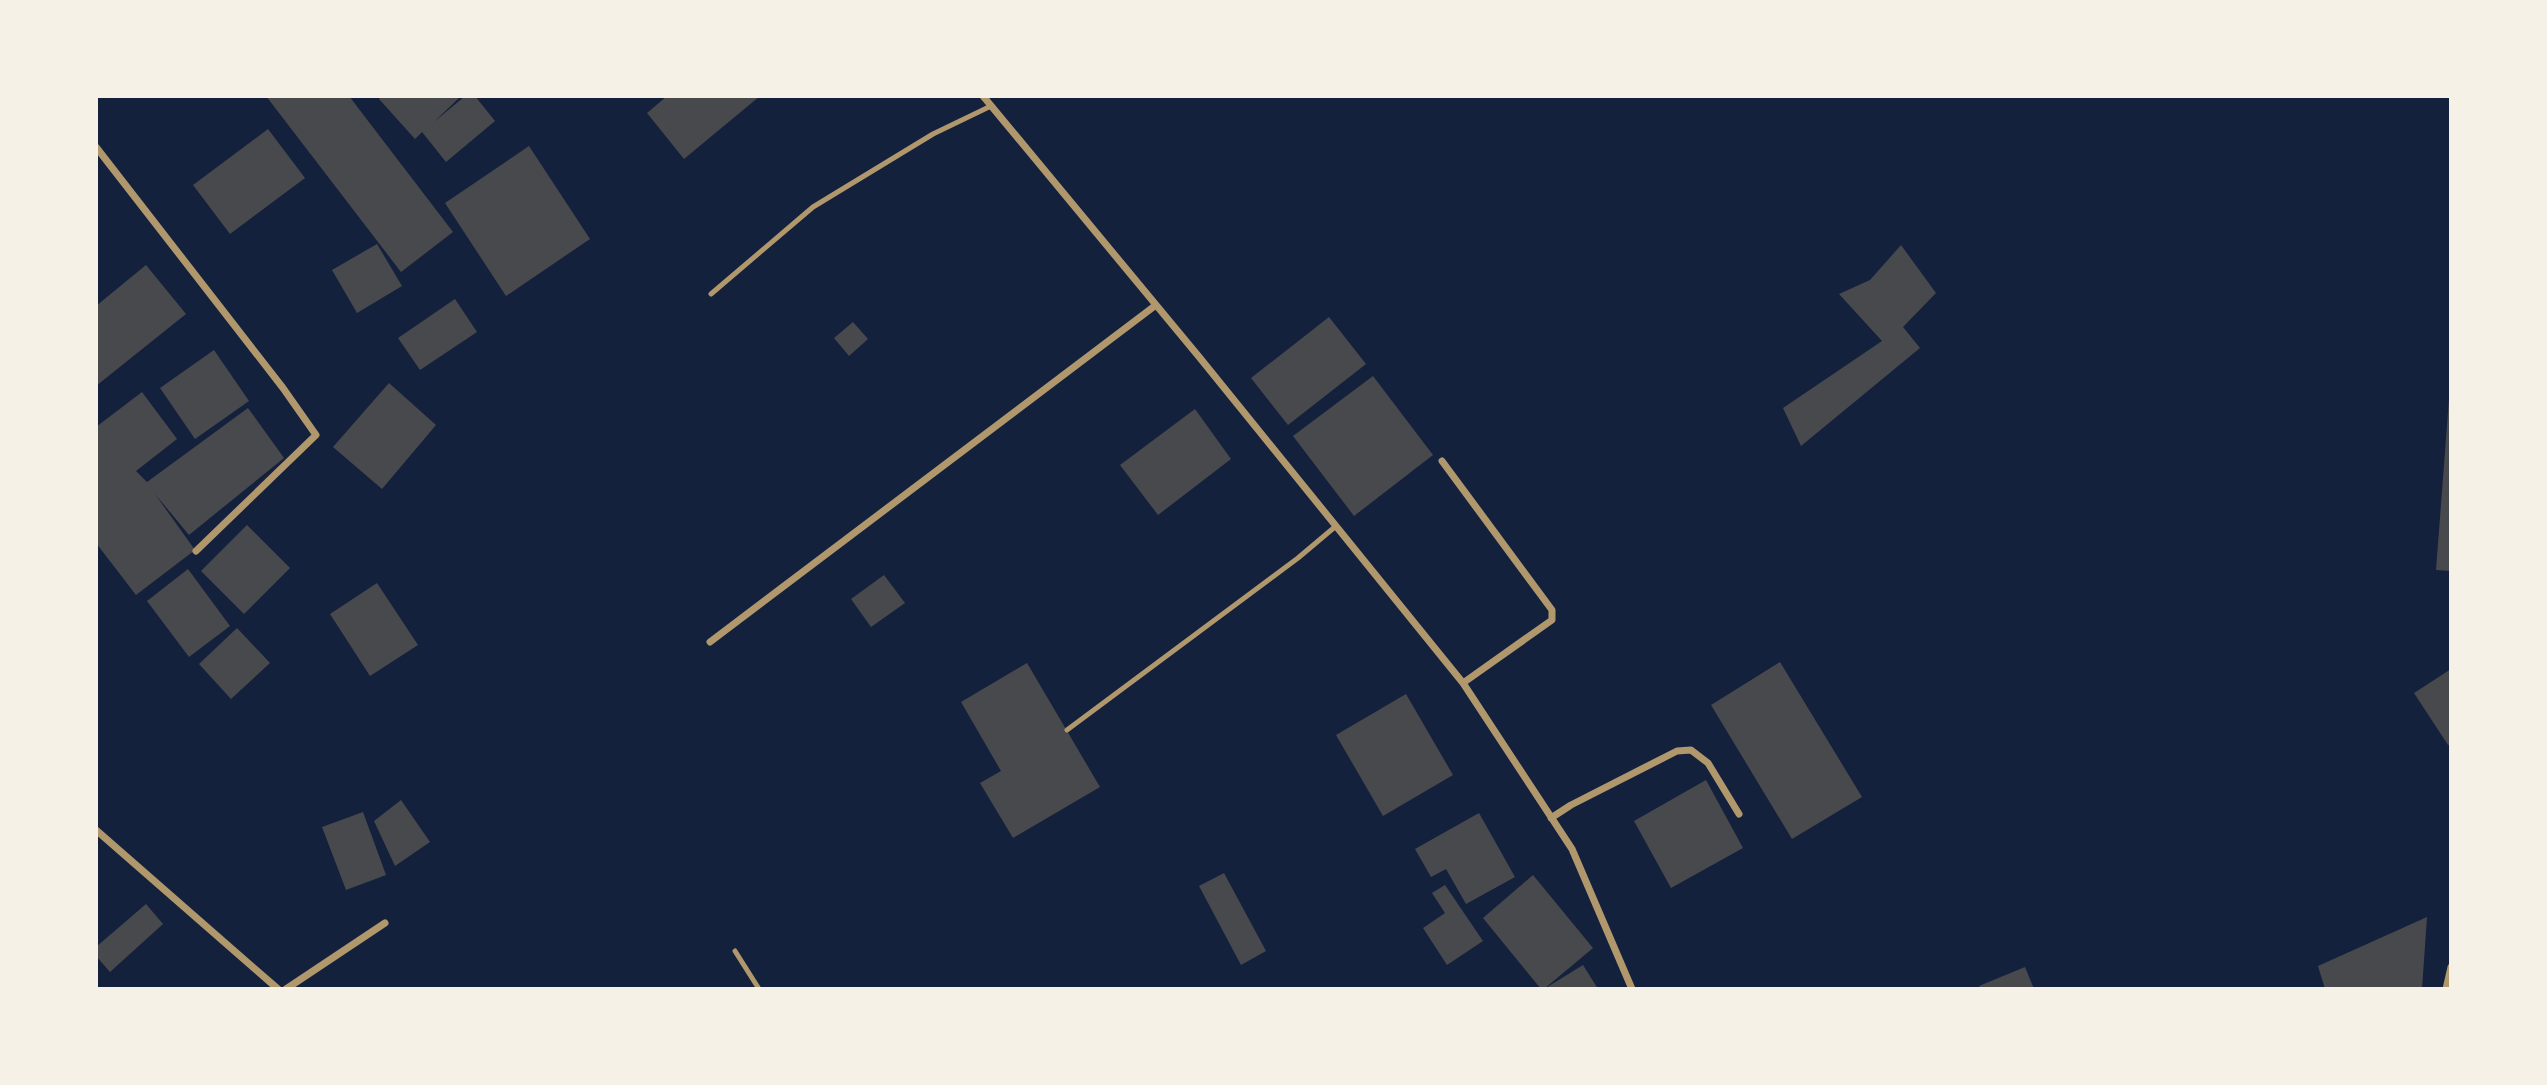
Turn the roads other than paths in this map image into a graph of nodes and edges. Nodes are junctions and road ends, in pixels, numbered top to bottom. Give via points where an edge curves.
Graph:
1 (983, 96) edge
2 (991, 106) junction
3 (96, 147) edge
4 (711, 294) dead end
5 (1156, 305) junction
6 (1442, 461) dead end
7 (1335, 526) junction
8 (196, 551) dead end
9 (710, 642) dead end
10 (1463, 683) junction
11 (1068, 730) dead end
12 (1739, 814) dead end
13 (1551, 818) junction
14 (96, 830) edge
15 (384, 923) dead end
16 (735, 951) dead end
17 (2451, 967) edge
18 (278, 989) edge
19 (286, 989) edge
20 (760, 989) edge
21 (1632, 989) edge
22 (2446, 989) edge

1 - 2 street
2 - 4 lane via 933,134 813,207
2 - 5 street
3 - 8 street via 316,435
5 - 7 street
5 - 9 street
6 - 10 street via 1552,610 1552,620
7 - 10 street
7 - 11 lane
10 - 13 street
12 - 13 street via 1708,763 1691,750 1677,751
13 - 21 street via 1572,849
14 - 18 street
15 - 19 street
16 - 20 lane
17 - 22 street

